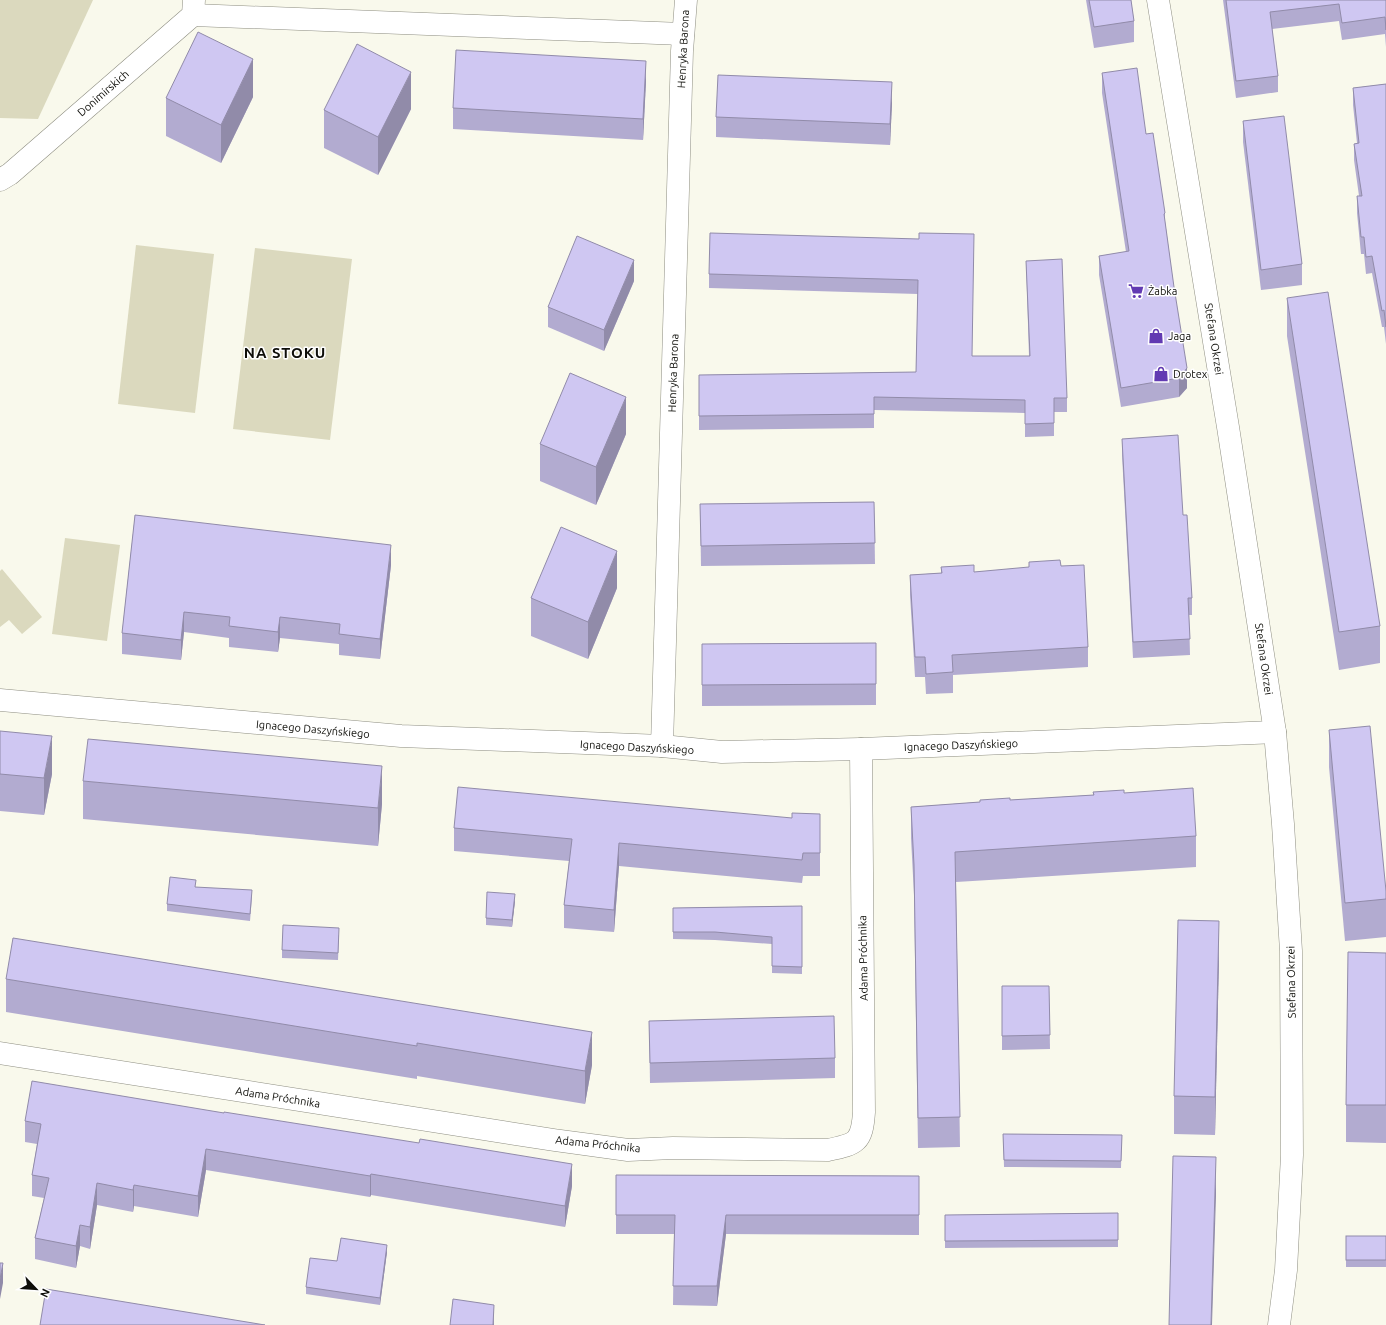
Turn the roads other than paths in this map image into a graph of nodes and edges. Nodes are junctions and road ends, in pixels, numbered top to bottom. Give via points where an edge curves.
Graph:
1 (686, 0) edge
2 (1158, 0) edge
3 (194, 7) edge
4 (683, 34) junction
5 (0, 180) edge
6 (0, 700) edge
7 (1275, 732) junction
8 (662, 746) junction
9 (861, 749) junction
10 (0, 1053) edge
11 (1279, 1325) edge

1 - 4 street, Henryka Barona
2 - 7 street, Stefana Okrzei
3 - 4 street
3 - 5 street, Donimirskich
4 - 8 street, Henryka Barona
6 - 8 street, Ignacego Daszyńskiego via 401,736
7 - 9 street, Ignacego Daszyńskiego
7 - 11 street, Stefana Okrzei via 1291,951 1292,1155 1286,1270
8 - 9 street, Ignacego Daszyńskiego via 722,752
9 - 10 street, Adama Próchnika via 864,1112 863,1128 858,1138 850,1145 828,1150 628,1150

